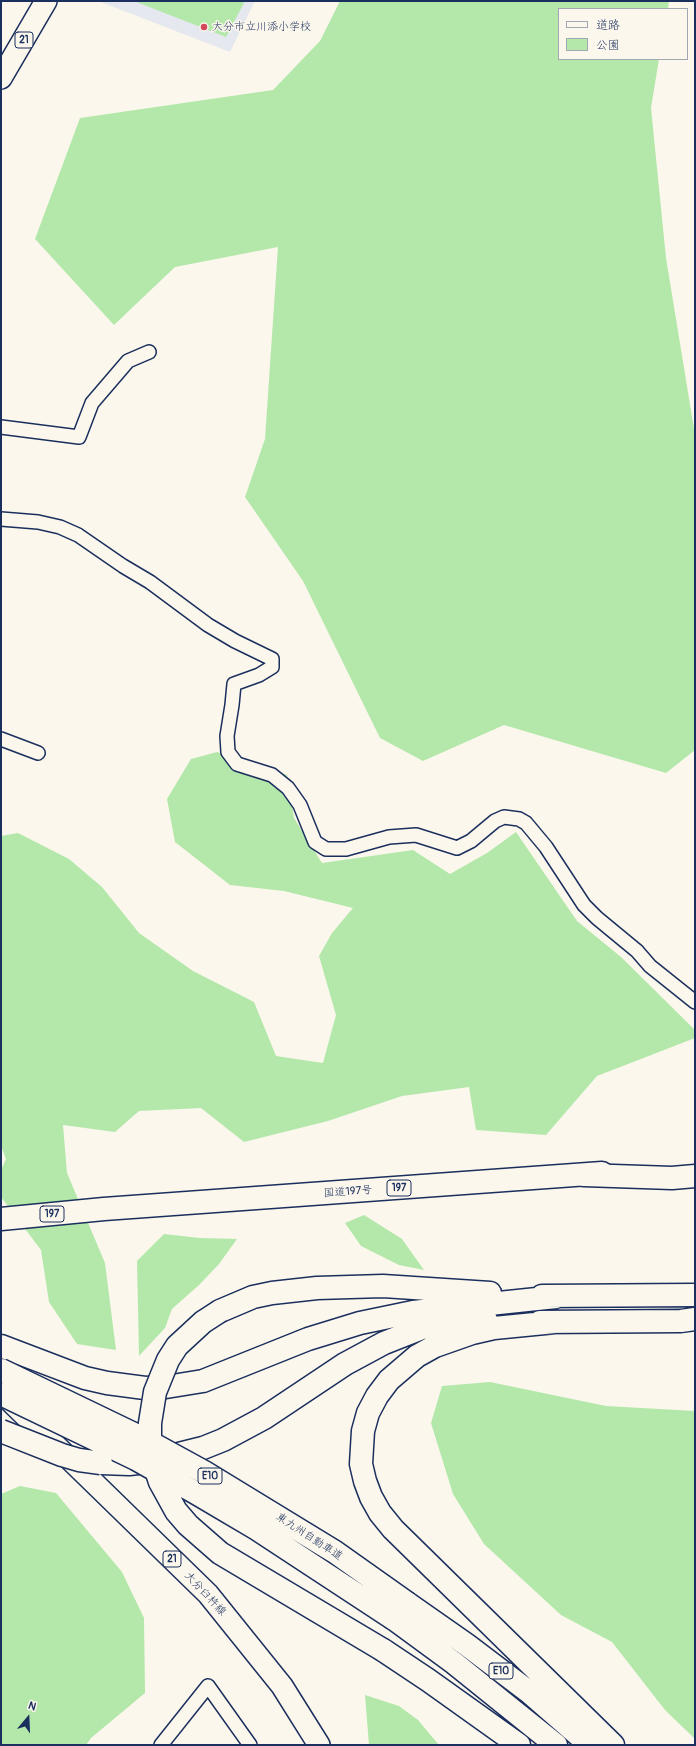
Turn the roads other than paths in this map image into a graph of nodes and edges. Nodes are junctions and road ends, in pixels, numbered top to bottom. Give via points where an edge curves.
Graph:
1 (46, 1) edge
2 (1, 78) edge
3 (149, 352) dead end
4 (1, 428) edge
5 (1, 519) edge
6 (1, 739) edge
7 (38, 753) dead end
8 (695, 1002) edge
9 (695, 1167) edge
10 (584, 1175) junction
11 (695, 1176) edge
12 (1, 1219) edge
13 (695, 1295) edge
14 (556, 1297) junction
15 (690, 1321) edge
16 (555, 1322) junction
17 (1, 1346) edge
18 (1, 1370) edge
19 (1, 1393) edge
20 (1, 1431) edge
21 (401, 1611) junction
22 (160, 1745) edge
23 (250, 1745) edge
24 (319, 1745) edge
25 (519, 1745) edge
26 (556, 1745) edge
27 (590, 1745) edge
28 (612, 1745) edge

1 - 2 main road, 21
3 - 4 street via 128,361 92,403 79,437
5 - 8 street via 38,522 60,527 78,535 150,582 208,625 272,659 272,667 234,684 227,736 228,752 237,764 272,775 288,788 300,805 315,842 326,849 346,849 389,837 416,835 457,848 471,841 495,821 504,817 519,819 526,823 546,847 584,905 637,951 650,966
6 - 7 street
9 - 10 highway, 国道197号 / 197
10 - 11 highway via 672,1178
10 - 12 highway, 国道197号 / 197 via 104,1209
13 - 14 highway
14 - 17 highway via 427,1310 360,1322 308,1339 203,1381 185,1385 139,1388 85,1378
14 - 25 highway, bridge via 429,1288 350,1287 272,1293 254,1297 203,1322 178,1346 168,1360 155,1392 150,1423 150,1438 160,1482 176,1511 220,1553 383,1650
15 - 16 highway
16 - 20 highway, bridge via 465,1321 422,1328 365,1352 264,1418 224,1440 184,1454 147,1462 129,1464 79,1460
16 - 28 highway via 494,1328 472,1333 435,1346 417,1356 389,1380 368,1413 363,1431 361,1464 371,1497 393,1529
18 - 21 highway, 東九州自動車道 / E10, bridge via 140,1437 204,1472 335,1552
19 - 21 highway, 東九州自動車道 / E10, bridge via 136,1459
19 - 24 main road, 大分臼杵線 / 21 via 208,1594 282,1686
21 - 26 highway, 東九州自動車道 / E10 via 454,1662
21 - 27 highway, 東九州自動車道 / E10 via 467,1645
22 - 23 street via 208,1686

